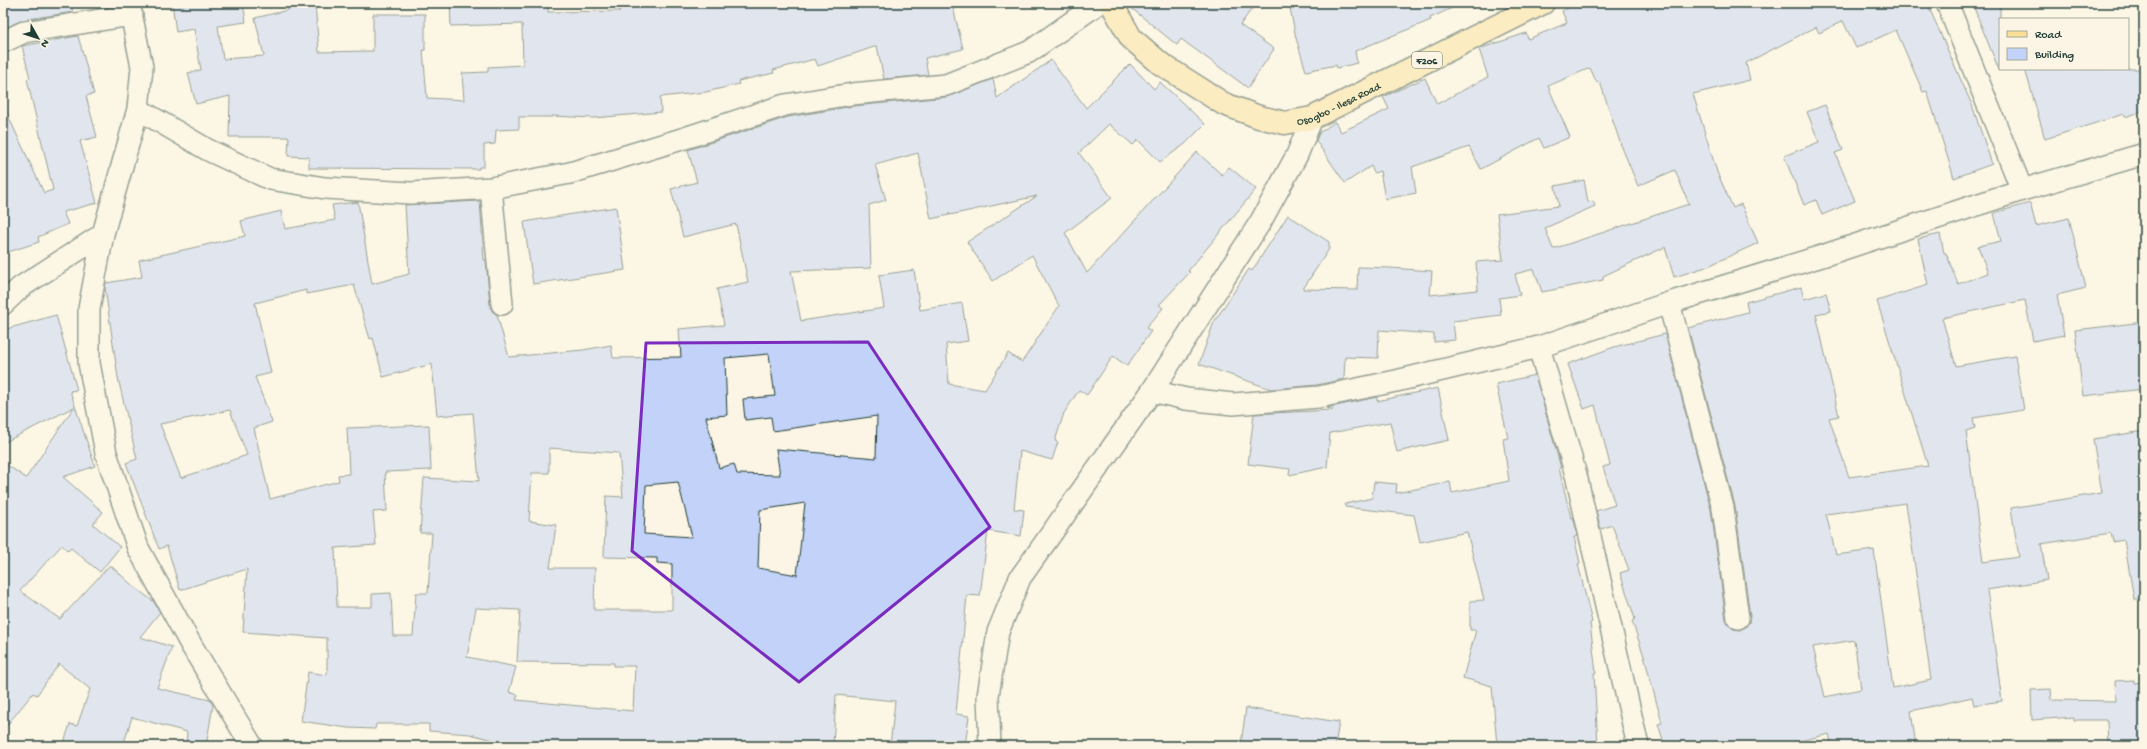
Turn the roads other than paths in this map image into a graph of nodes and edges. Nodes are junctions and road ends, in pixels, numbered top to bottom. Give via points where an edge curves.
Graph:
1 (1100, 3) edge
2 (1111, 3) edge
3 (1543, 3) edge
4 (1947, 3) edge
5 (130, 9) edge
6 (3, 42) edge
7 (138, 109) junction
8 (1312, 118) junction
9 (2144, 154) edge
10 (491, 188) junction
11 (2022, 190) junction
12 (103, 234) junction
13 (1669, 303) junction
14 (3, 304) edge
15 (502, 304) dead end
16 (1539, 347) junction
17 (1152, 391) junction
18 (1738, 618) dead end
19 (252, 746) edge
20 (990, 746) edge
21 (1638, 746) edge

1 - 10 street via 1029,52 946,85 852,94 785,105 570,172
2 - 8 main road, Osogbo - Ilesa Road / F206 via 1131,38 1161,64 1224,104 1259,117 1285,123
3 - 8 main road, Osogbo - Ilesa Road / F206
4 - 11 street
5 - 6 street via 24,32
5 - 7 street via 142,67
7 - 10 street via 208,150 270,180 325,188 412,193
7 - 12 street
8 - 17 street via 1296,155 1261,221
9 - 11 street
10 - 15 street
11 - 13 street
12 - 14 street via 21,287
12 - 19 street via 89,309 89,363 106,453 138,548
13 - 16 street
13 - 18 street via 1723,508
16 - 17 street via 1319,397 1233,404 1186,399
16 - 21 street via 1576,475
17 - 20 street via 1020,578 998,632 988,696

